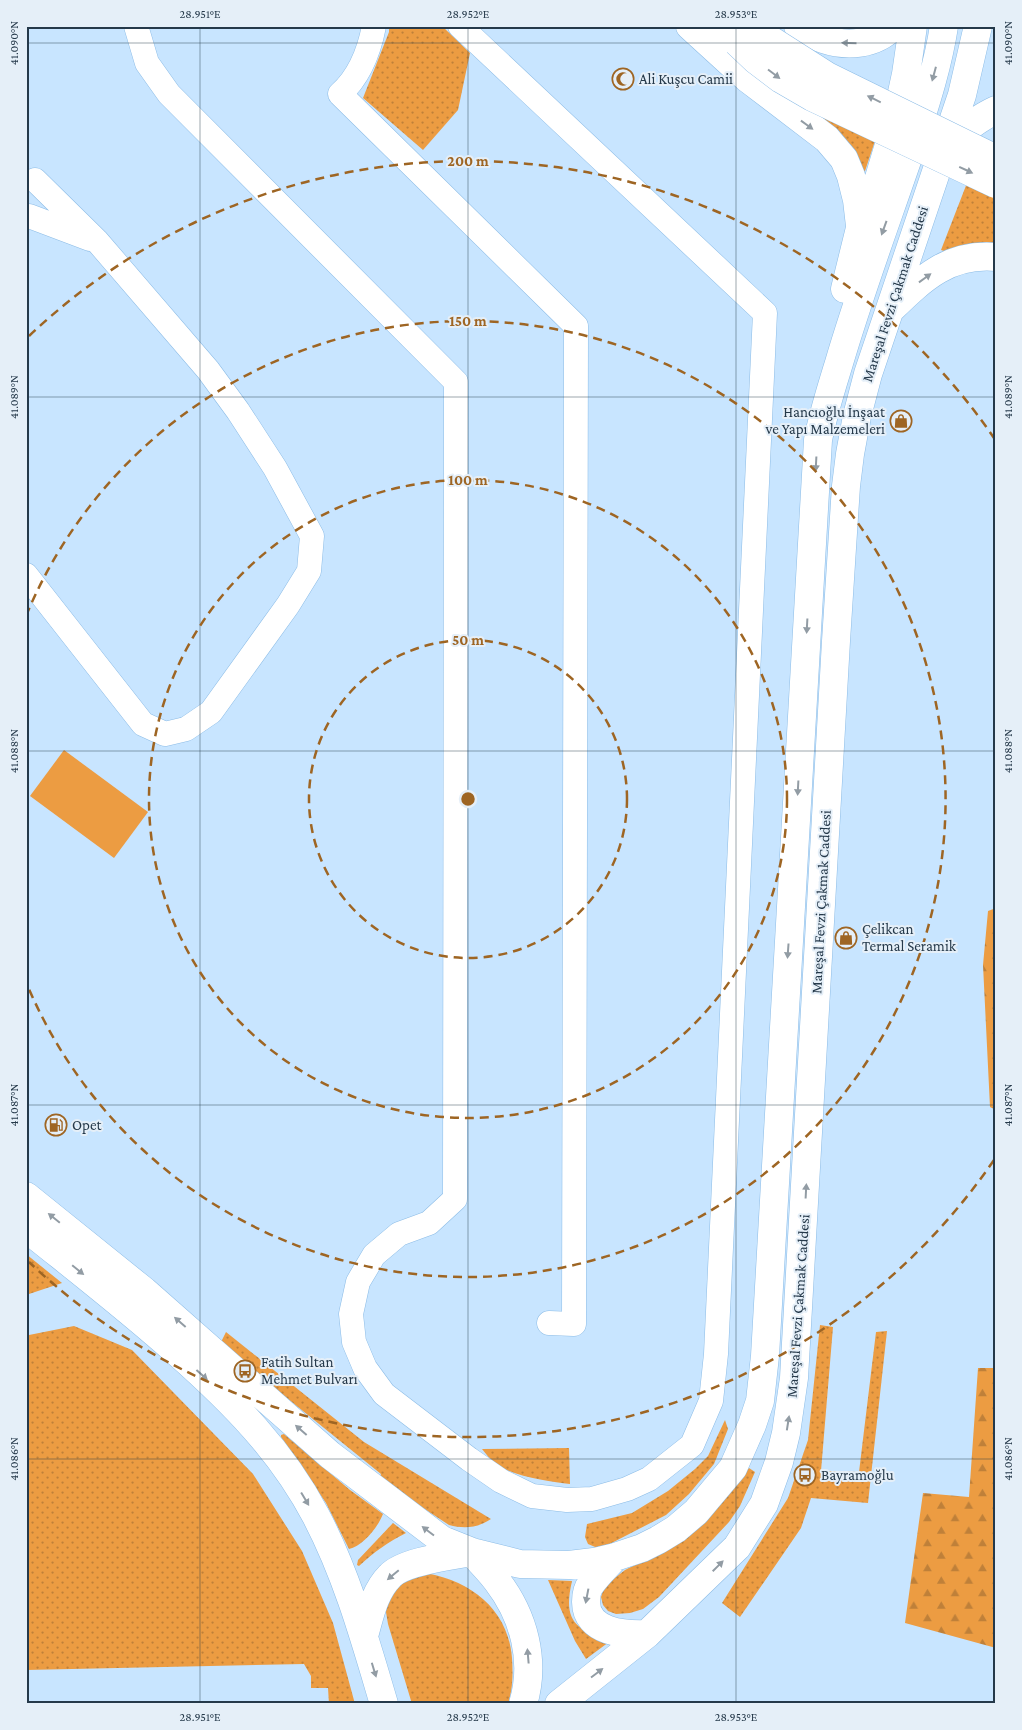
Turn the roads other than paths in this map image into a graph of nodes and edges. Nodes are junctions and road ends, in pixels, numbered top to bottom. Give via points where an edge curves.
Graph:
1 (136, 26) edge
2 (374, 26) edge
3 (460, 26) edge
4 (690, 26) edge
5 (798, 26) edge
6 (893, 26) edge
7 (913, 26) edge
8 (944, 26) edge
9 (978, 26) edge
10 (737, 32) edge
11 (996, 110) edge
12 (946, 147) junction
13 (996, 160) edge
14 (31, 175) edge
15 (996, 184) edge
16 (28, 217) edge
17 (860, 228) junction
18 (97, 241) junction
19 (996, 257) edge
20 (889, 311) junction
21 (833, 382) junction
22 (26, 575) edge
23 (26, 1196) edge
24 (26, 1228) edge
25 (548, 1323) dead end
26 (472, 1552) junction
27 (615, 1558) junction
28 (647, 1634) junction
29 (364, 1636) junction
30 (384, 1704) edge
31 (523, 1704) edge
32 (559, 1704) edge

1 - 3 street via 147,63 169,94 456,382 454,1199 429,1223 399,1234 374,1255 358,1282 351,1314 354,1342 365,1368 384,1394 501,1481 532,1496 592,1499 627,1490 649,1478 692,1444 711,1401 765,313
2 - 25 street via 364,62 350,86 340,94 576,326 574,1324
4 -> 17 main road via 747,78 827,139 844,159 857,200
6 -> 5 main road via 876,39 847,44 823,39
7 - 17 main road via 895,125
8 -> 21 main road, Mareşal Fevzi Çakmak Caddesi via 930,91
9 - 12 main road, Mareşal Fevzi Çakmak Caddesi
13 -> 10 main road, bridge via 827,76 766,37
10 -> 15 main road, bridge via 756,60 781,79 812,97
11 - 12 main road via 965,129
12 - 20 main road, Mareşal Fevzi Çakmak Caddesi
14 - 16 street via 38,189 38,199
14 - 18 street
16 - 18 street
17 - 21 main road via 834,342
18 - 22 street via 208,370 270,460 312,536 309,571 211,712 186,729 165,734 143,724
20 -> 19 main road via 926,277 946,264 964,258
28 -> 20 main road, Mareşal Fevzi Çakmak Caddesi via 737,1547 764,1504 786,1433 800,1296 847,476 863,391
21 -> 27 main road, Mareşal Fevzi Çakmak Caddesi via 816,453 760,1401 733,1468 696,1512 676,1530
26 -> 23 main road via 442,1540 330,1455 144,1291
24 -> 29 main road via 130,1310 248,1419 283,1463 316,1516
26 - 27 main road, Mareşal Fevzi Çakmak Caddesi via 520,1564 569,1565
26 -> 29 main road via 419,1562 391,1574 372,1605
31 -> 26 main road via 529,1656 525,1635 508,1597
27 -> 28 main road via 590,1584 586,1609 593,1622 610,1630 630,1635
32 -> 28 main road, Mareşal Fevzi Çakmak Caddesi
29 -> 30 main road

